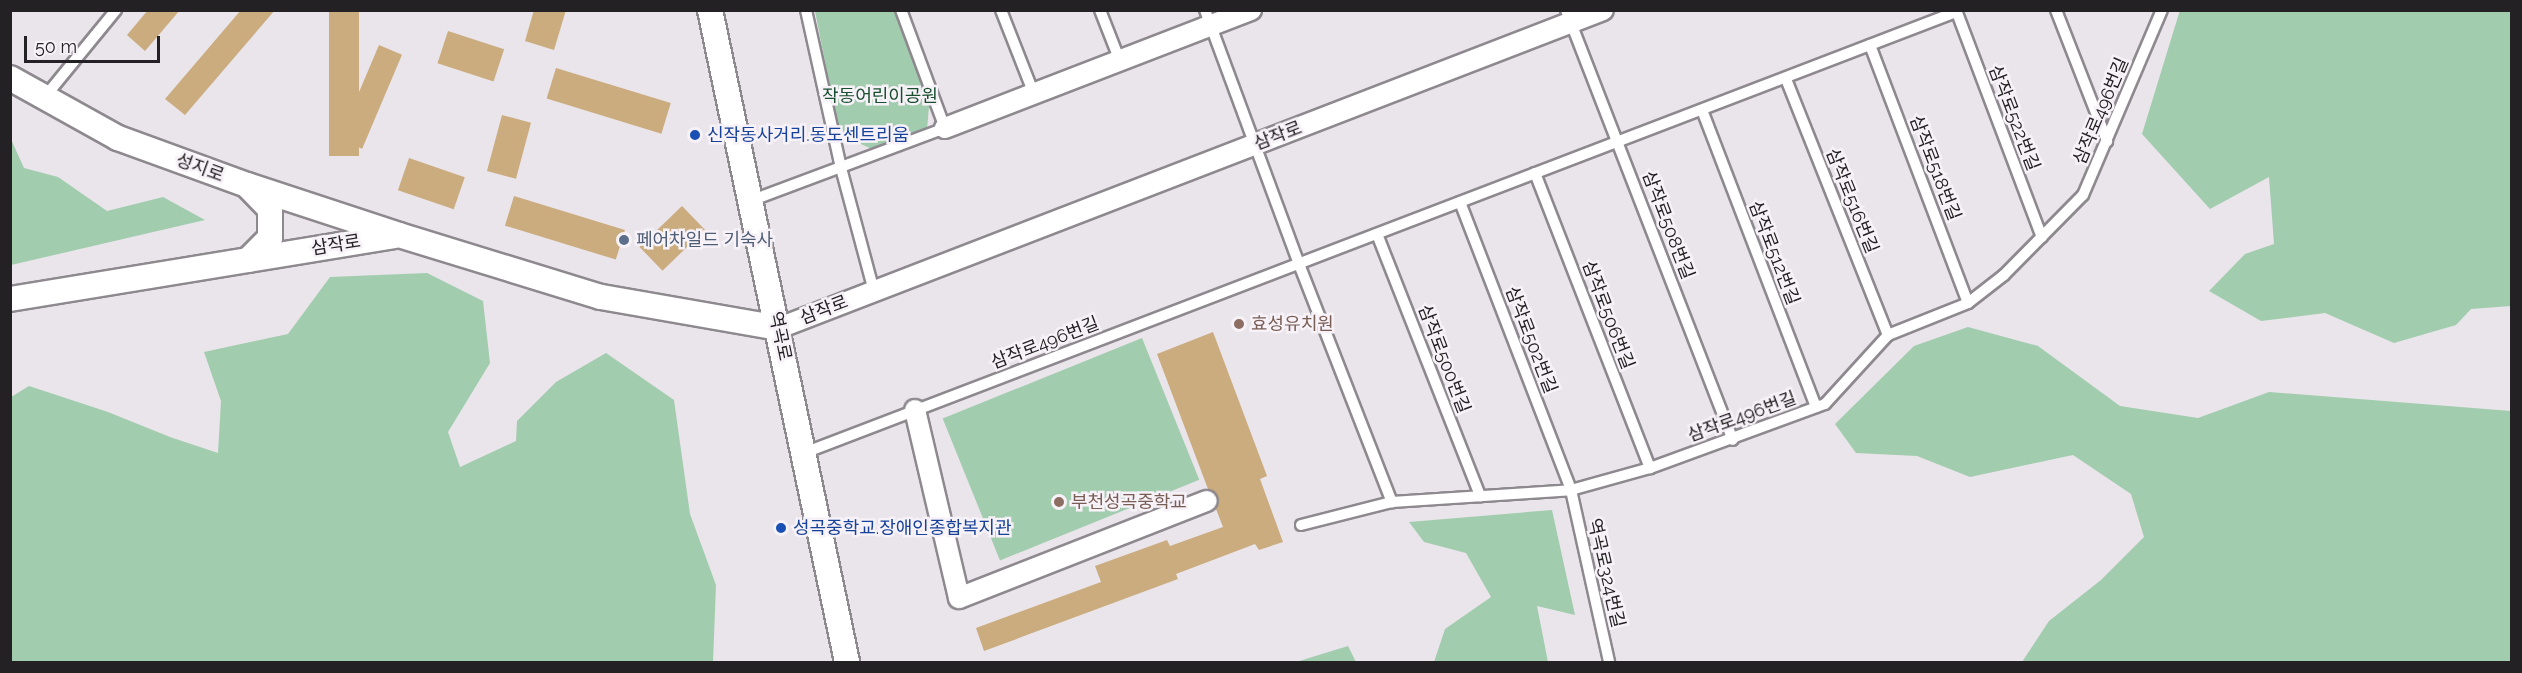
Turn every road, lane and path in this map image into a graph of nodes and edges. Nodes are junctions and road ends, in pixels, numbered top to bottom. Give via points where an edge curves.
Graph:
1 (116, 10) edge
2 (710, 10) edge
3 (806, 10) edge
4 (900, 10) edge
5 (1001, 10) edge
6 (1100, 10) edge
7 (1251, 10) edge
8 (1602, 10) edge
9 (2056, 10) edge
10 (1956, 11) edge
11 (2160, 13) edge
12 (1569, 17) edge
13 (1208, 18) edge
14 (1870, 45) junction
15 (1120, 61) junction
16 (10, 78) edge
17 (1786, 79) junction
18 (1034, 94) junction
19 (44, 98) junction
20 (1702, 110) junction
21 (945, 128) junction
22 (1618, 141) junction
23 (2107, 141) junction
24 (1255, 144) junction
25 (841, 168) junction
26 (1535, 173) junction
27 (248, 185) junction
28 (750, 201) junction
29 (1460, 202) junction
30 (1377, 234) junction
31 (399, 235) junction
32 (2042, 237) junction
33 (248, 260) junction
34 (1299, 264) junction
35 (874, 291) junction
36 (10, 299) edge
37 (1968, 303) junction
38 (779, 328) junction
39 (1888, 335) junction
40 (1816, 407) junction
41 (915, 410) junction
42 (1733, 440) junction
43 (804, 453) junction
44 (1650, 468) junction
45 (1571, 490) junction
46 (1480, 496) junction
47 (1207, 501) dead end
48 (1392, 502) junction
49 (1301, 525) dead end
50 (847, 663) edge
51 (1609, 663) edge

1 - 19 lane
2 - 28 street, 역곡로
3 - 25 lane
4 - 21 lane
5 - 18 lane
6 - 15 lane
7 - 13 street
8 - 12 street, 삼작로
9 - 23 lane
10 - 14 lane, 삼작로496번길
10 - 32 lane, 삼작로522번길
11 - 23 lane, 삼작로496번길
12 - 22 lane, 삼작로508번길
12 - 24 street, 삼작로
13 - 15 street
13 - 24 lane
14 - 17 lane, 삼작로496번길
14 - 37 lane, 삼작로518번길
15 - 18 street
16 - 19 street, 성지로
17 - 20 lane, 삼작로496번길
17 - 39 lane, 삼작로516번길
18 - 21 street
19 - 27 street, 성지로 via 118,138
20 - 22 lane, 삼작로496번길
20 - 40 lane, 삼작로512번길
21 - 25 lane
22 - 26 lane, 삼작로496번길
22 - 42 lane, 삼작로508번길
23 - 32 lane, 삼작로496번길 via 2083,195
24 - 34 lane
24 - 35 street, 삼작로
25 - 28 lane
25 - 35 lane
26 - 29 lane, 삼작로496번길
26 - 44 lane, 삼작로506번길
27 - 31 street, 성지로
27 - 33 street via 270,208 270,238
28 - 38 street, 역곡로
29 - 30 lane, 삼작로496번길
29 - 45 lane, 삼작로502번길
30 - 34 lane, 삼작로496번길
30 - 46 lane, 삼작로500번길
31 - 33 street, 삼작로
31 - 38 street, 삼작로 via 601,297
32 - 37 lane, 삼작로496번길 via 2004,275
33 - 36 street, 삼작로
34 - 41 lane, 삼작로496번길
34 - 48 lane
35 - 38 street, 삼작로
37 - 39 lane, 삼작로496번길
38 - 43 street, 역곡로
39 - 40 lane, 삼작로496번길 via 1825,404
40 - 42 lane, 삼작로496번길
41 - 43 lane, 삼작로496번길
41 - 47 street via 959,598
42 - 44 lane, 삼작로496번길
43 - 50 street, 역곡로
44 - 45 lane, 삼작로496번길
45 - 46 lane, 삼작로496번길
45 - 51 lane, 역곡로324번길
46 - 48 lane, 삼작로496번길
48 - 49 lane, 삼작로496번길

